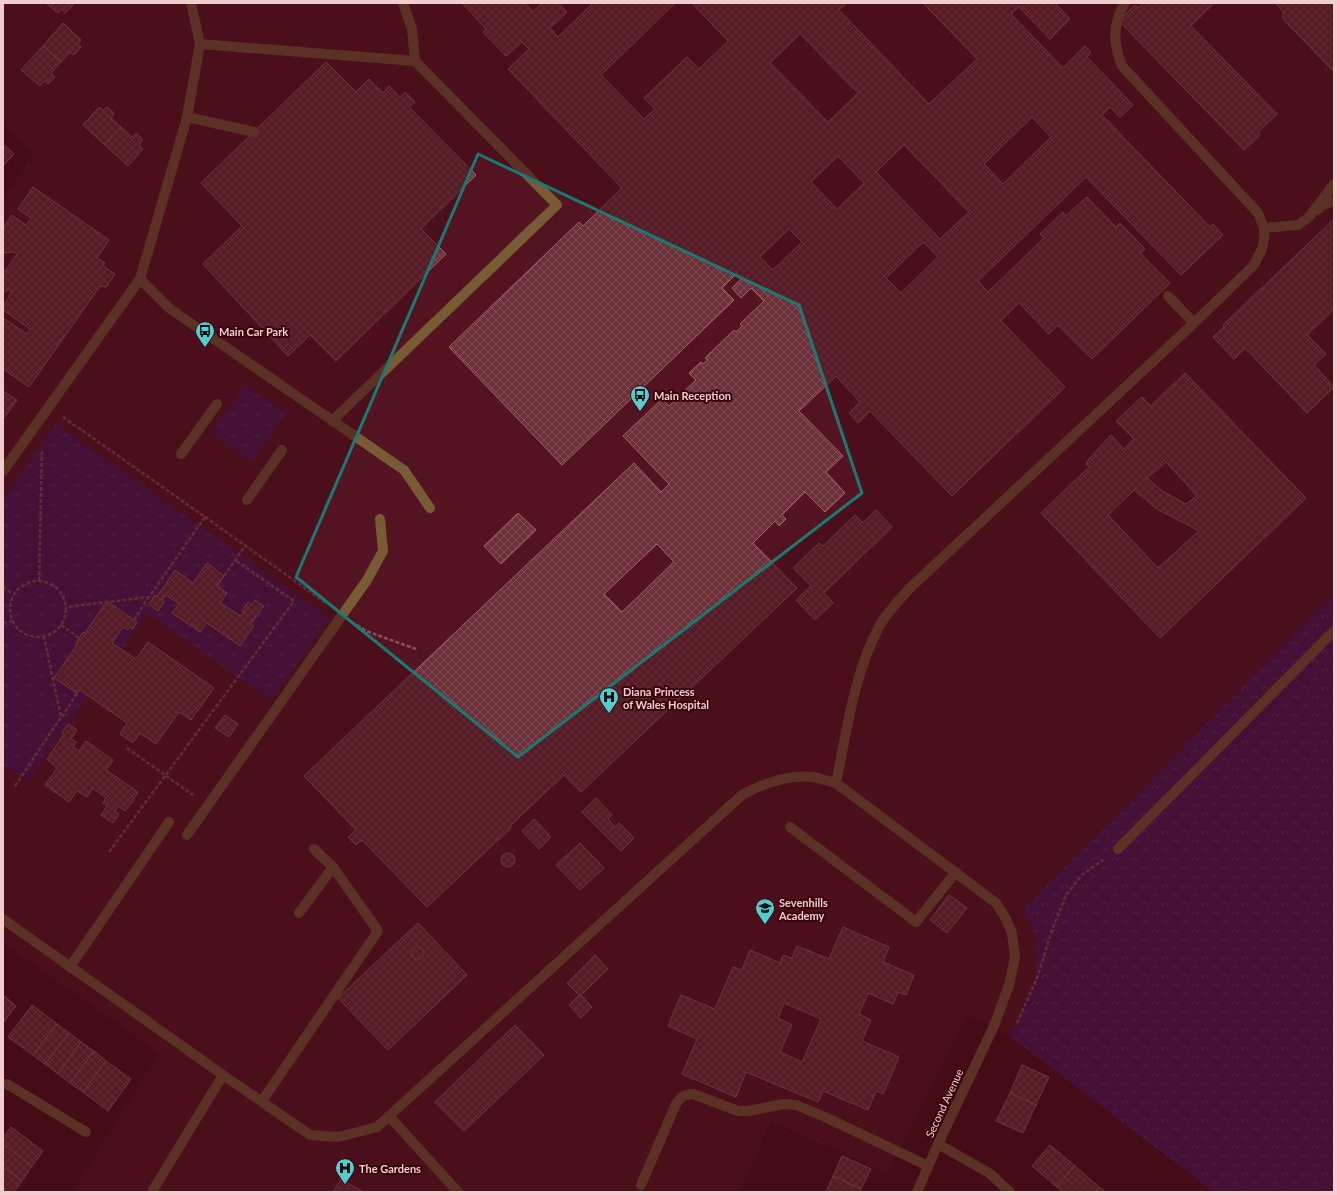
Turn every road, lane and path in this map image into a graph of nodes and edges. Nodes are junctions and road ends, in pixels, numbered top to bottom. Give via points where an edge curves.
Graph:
1 (192, 3) edge
2 (403, 3) edge
3 (1125, 3) edge
4 (200, 44) junction
5 (415, 61) junction
6 (187, 117) junction
7 (254, 132) dead end
8 (1334, 184) edge
9 (1334, 201) edge
10 (1308, 218) junction
11 (1264, 228) junction
12 (140, 279) junction
13 (1168, 296) dead end
14 (1194, 323) junction
15 (217, 404) dead end
16 (49, 407) junction
17 (332, 421) junction
18 (29, 435) junction
19 (282, 450) dead end
20 (181, 454) dead end
21 (3, 471) edge
22 (247, 500) dead end
23 (430, 508) dead end
24 (205, 517) junction
25 (380, 519) dead end
26 (245, 546) junction
27 (235, 560) junction
28 (224, 576) dead end
29 (39, 581) junction
30 (3, 586) edge
31 (13, 594) junction
32 (149, 597) junction
33 (66, 607) junction
34 (343, 615) junction
35 (12, 620) junction
36 (134, 620) dead end
37 (3, 624) edge
38 (61, 626) junction
39 (1334, 631) edge
40 (44, 637) junction
41 (79, 638) dead end
42 (416, 649) dead end
43 (77, 694) dead end
44 (61, 717) junction
45 (127, 748) dead end
46 (836, 783) junction
47 (15, 786) dead end
48 (208, 805) junction
49 (169, 822) dead end
50 (790, 827) dead end
51 (187, 835) dead end
52 (314, 849) dead end
53 (1118, 849) joint
54 (109, 852) dead end
55 (333, 866) junction
56 (956, 872) junction
57 (299, 913) dead end
58 (3, 919) edge
59 (70, 967) junction
60 (1016, 1026) dead end
61 (223, 1075) junction
62 (4, 1085) edge
63 (262, 1101) junction
64 (389, 1116) junction
65 (86, 1132) dead end
66 (938, 1144) junction
67 (928, 1166) junction
68 (641, 1185) dead end
69 (154, 1190) dead end
70 (458, 1192) edge
71 (917, 1192) edge
72 (1010, 1192) edge

1 - 4 street
2 - 5 street via 412,29
3 - 11 street via 1116,23 1114,38 1116,53 1122,66 1248,201 1258,213
4 - 5 street
4 - 6 street
5 - 17 street via 558,205
6 - 7 street
6 - 12 street
8 - 10 street
9 - 10 street via 1323,205
10 - 11 street via 1298,225
11 - 14 street via 1262,249 1254,265
12 - 16 street
12 - 17 street via 168,308
13 - 14 street
14 - 46 street via 910,587 893,606 880,624 867,653 857,685
15 - 20 street
16 - 18 street
16 - 24 path
17 - 23 street via 404,470
18 - 21 street
18 - 29 path via 42,444
19 - 22 street
24 - 26 path
24 - 32 path
25 - 34 street via 383,551
26 - 27 path
26 - 34 path
27 - 28 path
27 - 54 path via 294,601
29 - 31 path via 20,587
29 - 33 path via 57,588
30 - 31 path
31 - 35 path via 10,611
32 - 33 path
32 - 36 path
33 - 38 path
34 - 42 path via 366,631
34 - 48 street
35 - 37 path
35 - 40 path via 24,633
38 - 40 path
38 - 41 path
39 - 53 street
40 - 44 path
43 - 44 path
44 - 47 path
45 - 48 path
46 - 56 street, Second Avenue
46 - 64 street via 813,777 791,777 771,781 742,795
48 - 51 street
49 - 59 street
50 - 56 street via 916,922
52 - 55 street
53 - 60 path via 1082,875 1066,895 1037,978
55 - 57 street
55 - 63 street via 378,931
56 - 66 street, Second Avenue via 996,903 1006,917 1012,933 1015,958 1009,985 994,1026
58 - 59 street
59 - 61 street
61 - 63 street
61 - 69 street
62 - 65 street
63 - 64 street via 310,1135 338,1137 377,1127
64 - 70 street
66 - 67 street, Second Avenue
66 - 72 street via 989,1173
67 - 68 street via 796,1105 783,1104 738,1111 693,1094 686,1094 676,1104
67 - 71 street, Second Avenue

